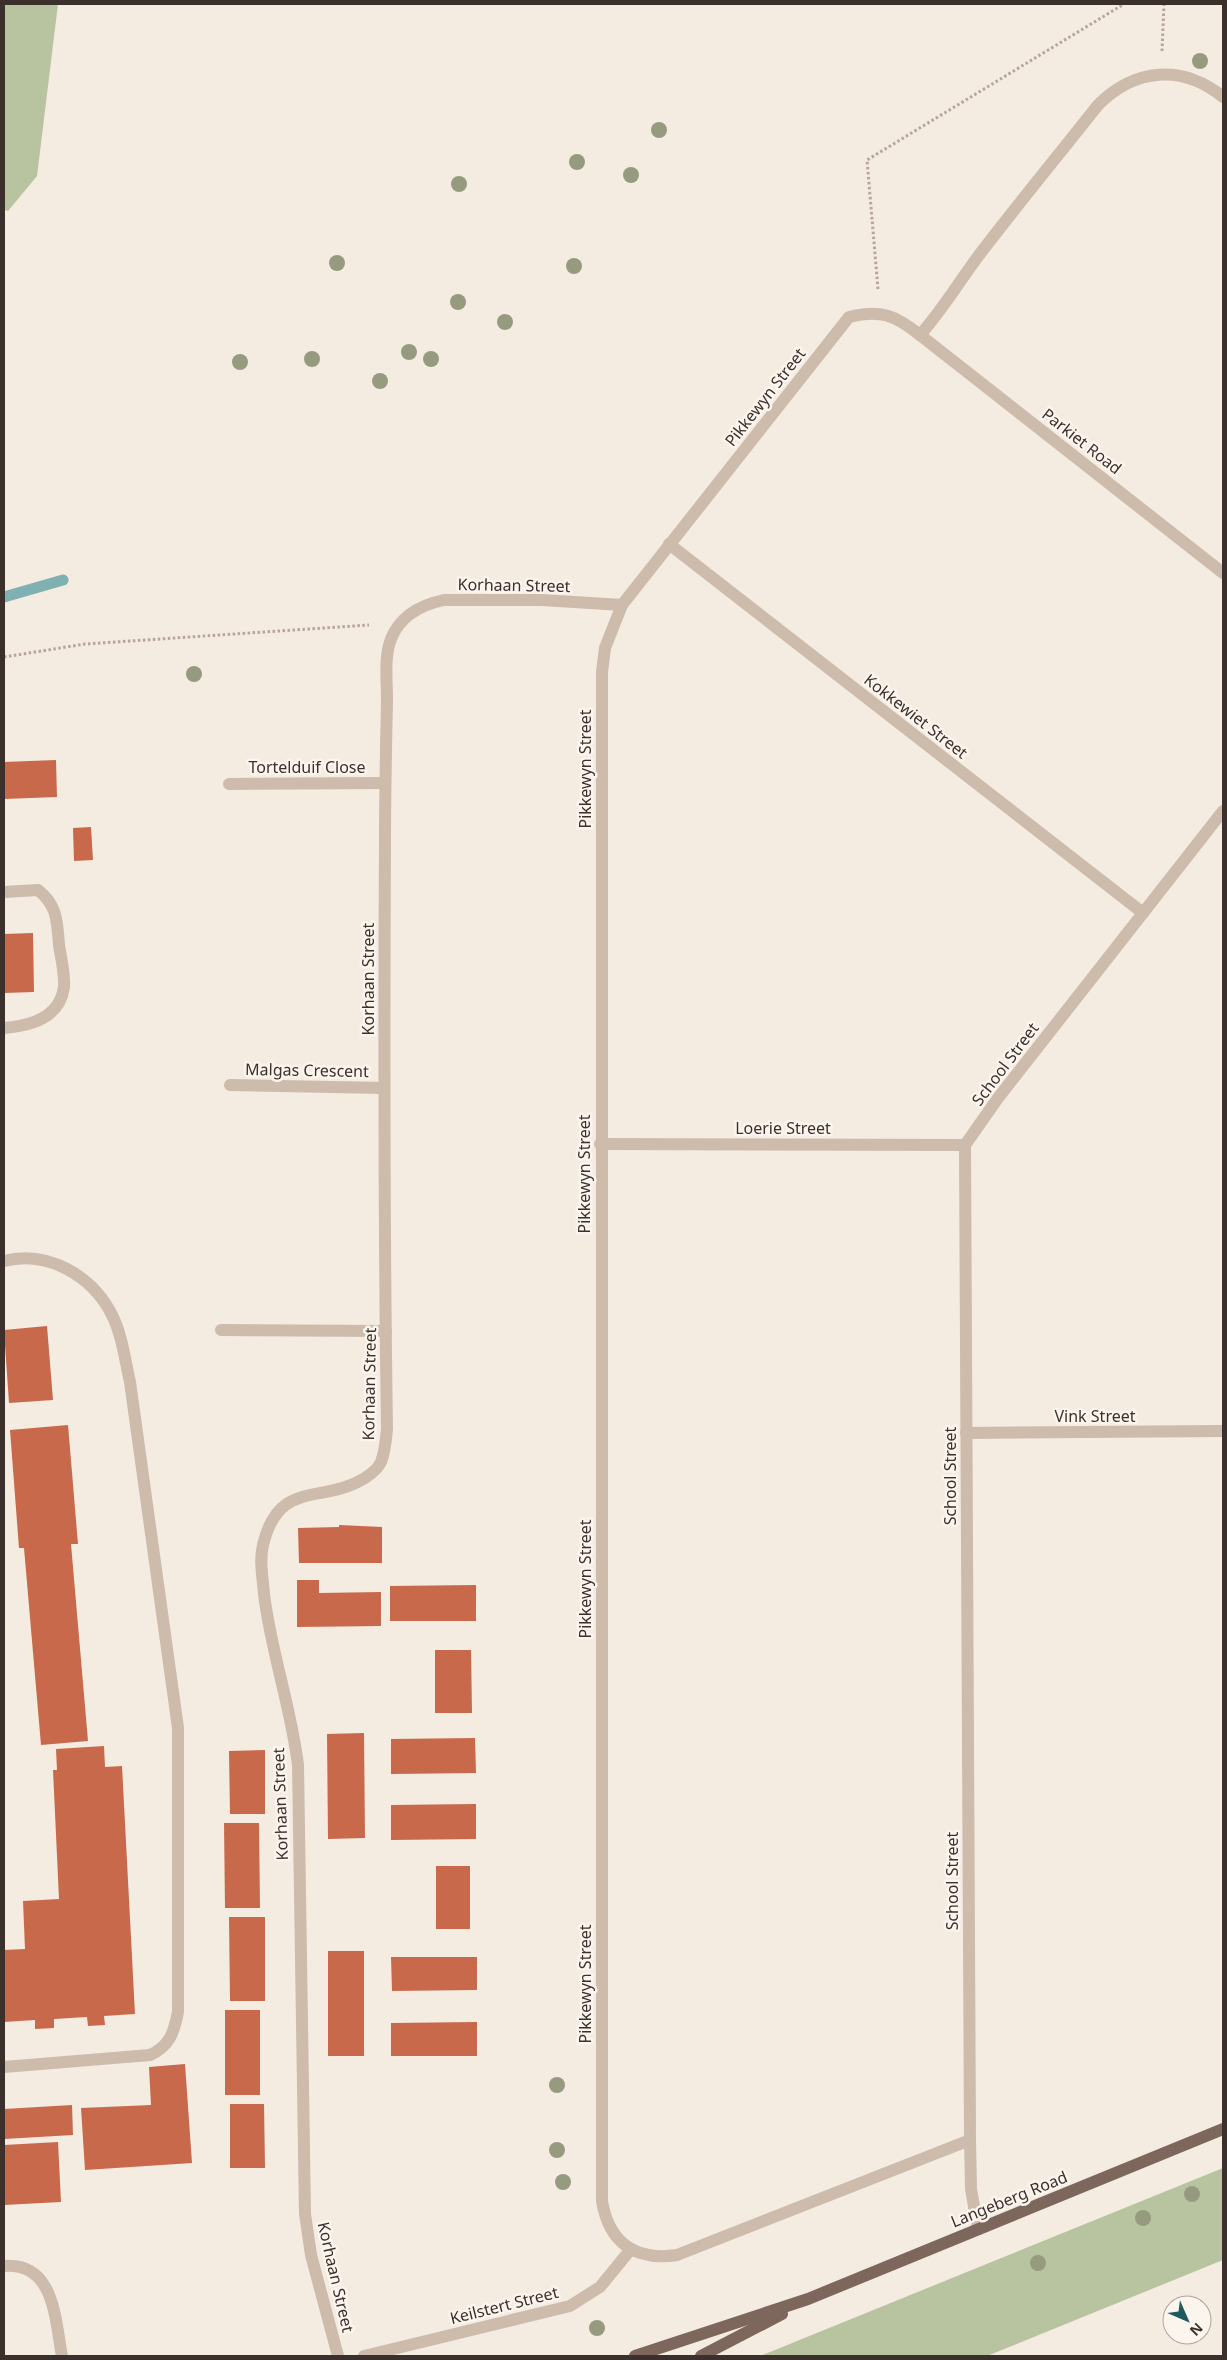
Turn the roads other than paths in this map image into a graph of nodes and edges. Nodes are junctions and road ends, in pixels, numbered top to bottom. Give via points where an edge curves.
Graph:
1 (1223, 97) edge
2 (920, 335) junction
3 (669, 544) junction
4 (1223, 573) edge
5 (622, 605) junction
6 (385, 783) junction
7 (229, 784) dead end
8 (1223, 811) edge
9 (4, 892) edge
10 (1143, 913) junction
11 (4, 1028) edge
12 (230, 1085) dead end
13 (384, 1088) junction
14 (600, 1144) junction
15 (965, 1145) junction
16 (4, 1261) edge
17 (221, 1330) dead end
18 (386, 1331) junction
19 (1223, 1432) edge
20 (966, 1433) junction
21 (4, 2067) edge
22 (1223, 2129) edge
23 (970, 2140) junction
24 (978, 2230) junction
25 (631, 2249) junction
26 (4, 2266) edge
27 (808, 2299) junction
28 (62, 2356) edge
29 (338, 2356) edge
30 (364, 2356) edge
31 (635, 2356) edge
32 (701, 2356) edge

1 - 2 street via 1200,81 1160,74 1142,77 1111,92 986,246
2 - 3 street, Pikkewyn Street via 895,317 880,313 849,317
2 - 4 street, Parkiet Road
3 - 5 street, Pikkewyn Street
3 - 10 street, Kokkewiet Street
5 - 6 street, Korhaan Street via 542,600 444,600 416,609 396,628 388,652
5 - 14 street, Pikkewyn Street via 604,648 602,672
6 - 7 street, Tortelduif Close
6 - 13 street, Korhaan Street
8 - 10 street, School Street
9 - 11 street via 38,890 49,899 56,920 64,985 61,999 49,1016 32,1024
10 - 15 street, School Street
12 - 13 street, Malgas Crescent
13 - 18 street, Korhaan Street
14 - 15 street, Loerie Street
14 - 25 street, Pikkewyn Street via 602,2201 610,2228
15 - 20 street, School Street
16 - 21 street via 29,1257 65,1267 101,1298 114,1323 130,1382 178,1728 179,1789 178,2012 174,2033 167,2045 150,2055
17 - 18 street
18 - 29 street, Korhaan Street via 387,1429 380,1464 372,1474 354,1485 306,1494 290,1502 278,1512 263,1547 262,1572 268,1627 298,1765 305,2214 311,2255
19 - 20 street, Vink Street
20 - 23 street, School Street
22 - 24 main road, Langeberg Road
23 - 24 street, School Street via 971,2189
23 - 25 street, Pikkewyn Street via 677,2255 653,2256
24 - 27 main road, Langeberg Road
25 - 30 street, Keilstert Street via 600,2287 570,2306
26 - 28 street via 30,2270 46,2285
27 - 31 main road, Langeberg Road
27 - 32 main road, Langeberg Road

